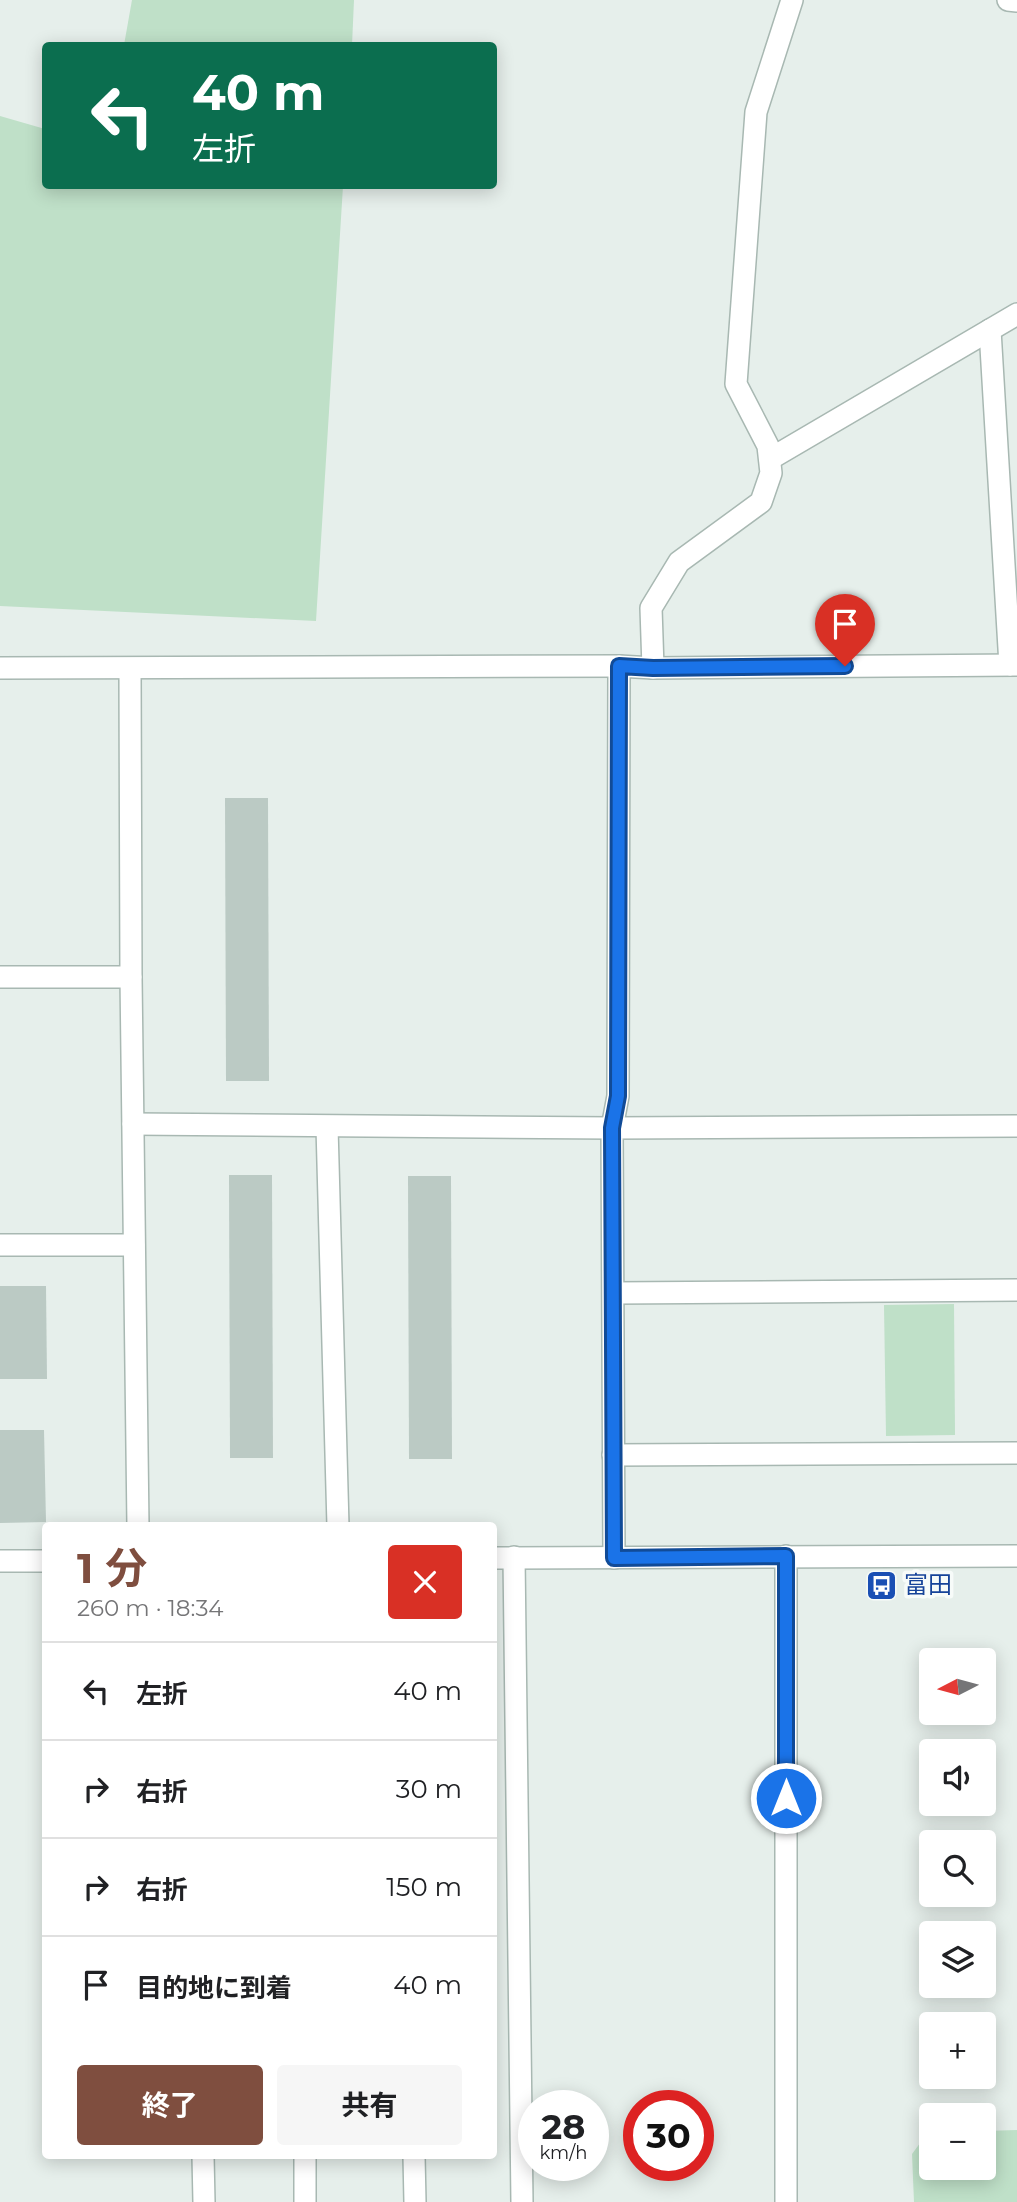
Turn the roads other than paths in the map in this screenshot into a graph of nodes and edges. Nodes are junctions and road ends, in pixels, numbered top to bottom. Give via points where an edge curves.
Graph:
1 (792, 0) edge
2 (1007, 0) edge
3 (1017, 1) edge
4 (1017, 314) edge
5 (990, 330) junction
6 (770, 459) junction
7 (1010, 557) edge
8 (1013, 665) edge
9 (619, 666) junction
10 (0, 668) edge
11 (653, 668) junction
12 (130, 669) junction
13 (0, 977) edge
14 (131, 977) junction
15 (133, 1124) junction
16 (1017, 1126) edge
17 (327, 1127) junction
18 (612, 1128) junction
19 (0, 1245) edge
20 (134, 1245) junction
21 (1017, 1290) edge
22 (614, 1293) junction
23 (1017, 1453) edge
24 (613, 1455) junction
25 (138, 1522) edge
26 (338, 1522) edge
27 (786, 1556) junction
28 (1017, 1556) edge
29 (504, 1558) edge
30 (614, 1558) junction
31 (0, 1561) edge
32 (42, 1561) edge
33 (203, 2159) edge
34 (304, 2159) edge
35 (415, 2159) edge
36 (204, 2202) edge
37 (305, 2202) edge
38 (415, 2202) edge
39 (522, 2202) edge
40 (786, 2202) edge

1 - 6 street via 756,111 736,384 768,446
2 - 3 street
4 - 5 street
5 - 6 street
5 - 7 street
6 - 11 street via 771,473 761,502 679,562 651,608
7 - 8 street
8 - 11 street
9 - 11 street
9 - 12 street
9 - 18 street via 618,1096
10 - 12 street
12 - 14 street
13 - 14 street
14 - 15 street
15 - 17 street
15 - 20 street
16 - 18 street
17 - 18 street
17 - 26 street
18 - 22 street
19 - 20 street
20 - 25 street
21 - 22 street
22 - 24 street
23 - 24 street
24 - 30 street
27 - 28 street
27 - 30 street
27 - 40 street
29 - 30 street
29 - 39 street
31 - 32 street
33 - 36 street
34 - 37 street
35 - 38 street

